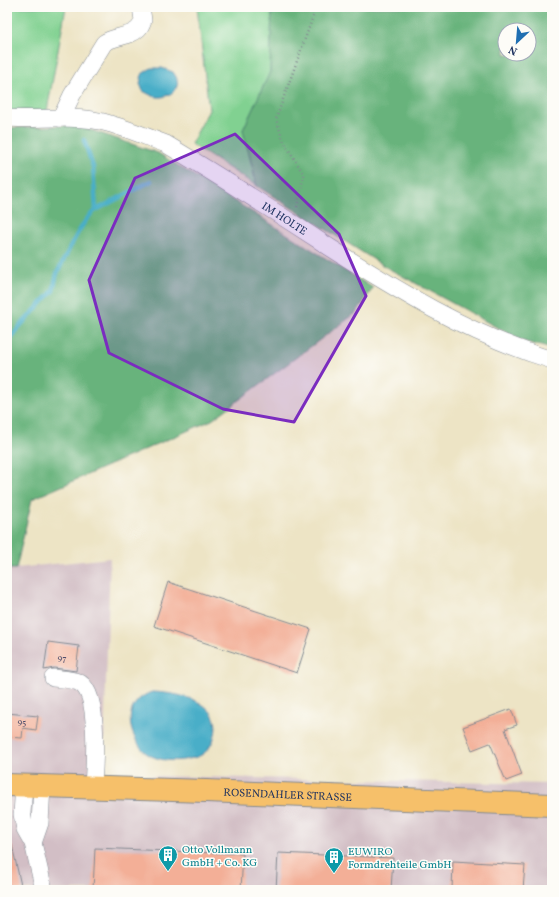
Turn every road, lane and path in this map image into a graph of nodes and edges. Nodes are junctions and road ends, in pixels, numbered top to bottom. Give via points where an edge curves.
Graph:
1 (140, 7) edge
2 (312, 7) edge
3 (7, 118) edge
4 (60, 118) junction
5 (293, 223) junction
6 (552, 360) edge
7 (54, 678) dead end
8 (20, 784) edge
9 (93, 788) junction
10 (552, 805) edge
11 (552, 884) edge
12 (44, 890) edge
13 (549, 890) edge

1 - 4 street via 143,20 138,29 104,43
2 - 5 path via 314,14 276,119 283,140 304,175
3 - 4 street, IM HOLTE
4 - 5 street, IM HOLTE via 99,121 166,144
5 - 6 street, IM HOLTE via 394,288 457,321 523,351
7 - 9 street via 78,682 92,706 95,733
8 - 9 main road, ROSENDAHLER STRASSE
8 - 12 street via 40,824 32,843
9 - 10 main road, ROSENDAHLER STRASSE
11 - 13 path

